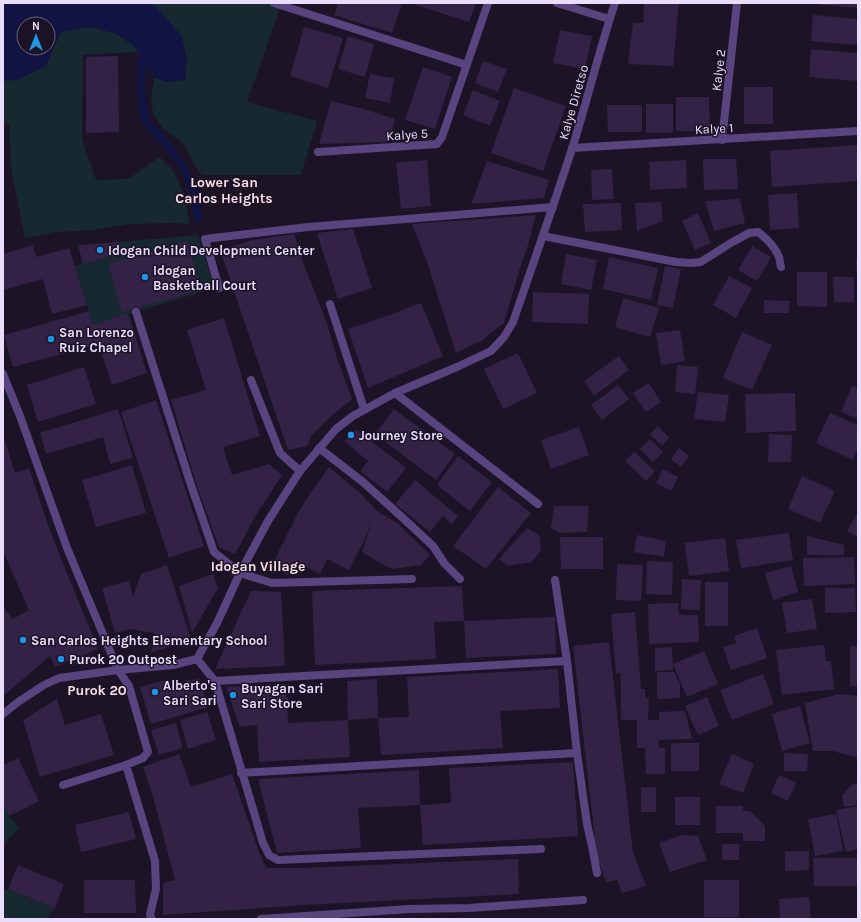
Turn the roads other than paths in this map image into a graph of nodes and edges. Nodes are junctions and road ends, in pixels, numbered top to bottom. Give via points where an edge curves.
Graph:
1 (274, 3) edge
2 (488, 3) edge
3 (557, 3) edge
4 (615, 3) edge
5 (737, 3) edge
6 (610, 19) junction
7 (466, 65) junction
8 (858, 131) edge
9 (722, 140) junction
10 (572, 148) junction
11 (318, 152) dead end
12 (553, 206) junction
13 (543, 236) junction
14 (781, 267) dead end
15 (219, 288) dead end
16 (330, 304) dead end
17 (136, 312) dead end
18 (3, 377) edge
19 (251, 380) dead end
20 (395, 393) junction
21 (364, 409) junction
22 (320, 448) junction
23 (300, 471) junction
24 (538, 504) dead end
25 (240, 573) junction
26 (412, 579) dead end
27 (460, 579) dead end
28 (555, 580) dead end
29 (197, 658) junction
30 (567, 661) junction
31 (118, 670) junction
32 (215, 681) junction
33 (3, 714) edge
34 (577, 753) junction
35 (126, 765) junction
36 (241, 773) junction
37 (63, 785) dead end
38 (541, 849) dead end
39 (597, 873) dead end
40 (583, 900) dead end
41 (152, 919) edge
42 (261, 919) edge

1 - 7 street
2 - 7 street, Kalye 5
3 - 6 street
4 - 6 street, Kalye Diretso
5 - 9 street, Kalye 2
6 - 10 street, Kalye Diretso
7 - 11 street, Kalye 5 via 442,137 437,144
8 - 9 street, Kalye 1
9 - 10 street, Kalye 1
10 - 12 street, Kalye Diretso
12 - 13 street, Kalye Diretso
12 - 15 street via 308,227 205,239
13 - 14 street via 691,263 701,262 742,236 758,232 780,258
13 - 20 street, Kalye Diretso via 513,322 500,342 491,351
16 - 21 street
17 - 25 street via 214,552
18 - 31 street via 20,416 67,548
19 - 23 street via 280,453
20 - 21 street, Kalye Diretso
20 - 24 street
21 - 22 street, Kalye Diretso via 336,429
22 - 23 street, Kalye Diretso
22 - 27 street via 404,519 432,546
23 - 25 street, Kalye Diretso via 268,521
25 - 26 street via 272,583
25 - 29 street, Kalye Diretso via 217,623
28 - 30 street
29 - 31 street via 173,665
29 - 32 street
30 - 32 street
30 - 34 street
31 - 33 street via 59,678 44,685
31 - 35 street via 129,686 148,752 143,758
32 - 36 street
34 - 36 street
34 - 39 street via 586,824
35 - 37 street
35 - 41 street via 155,860 156,888 150,915
36 - 38 street via 262,843 269,855 278,860
40 - 42 street

